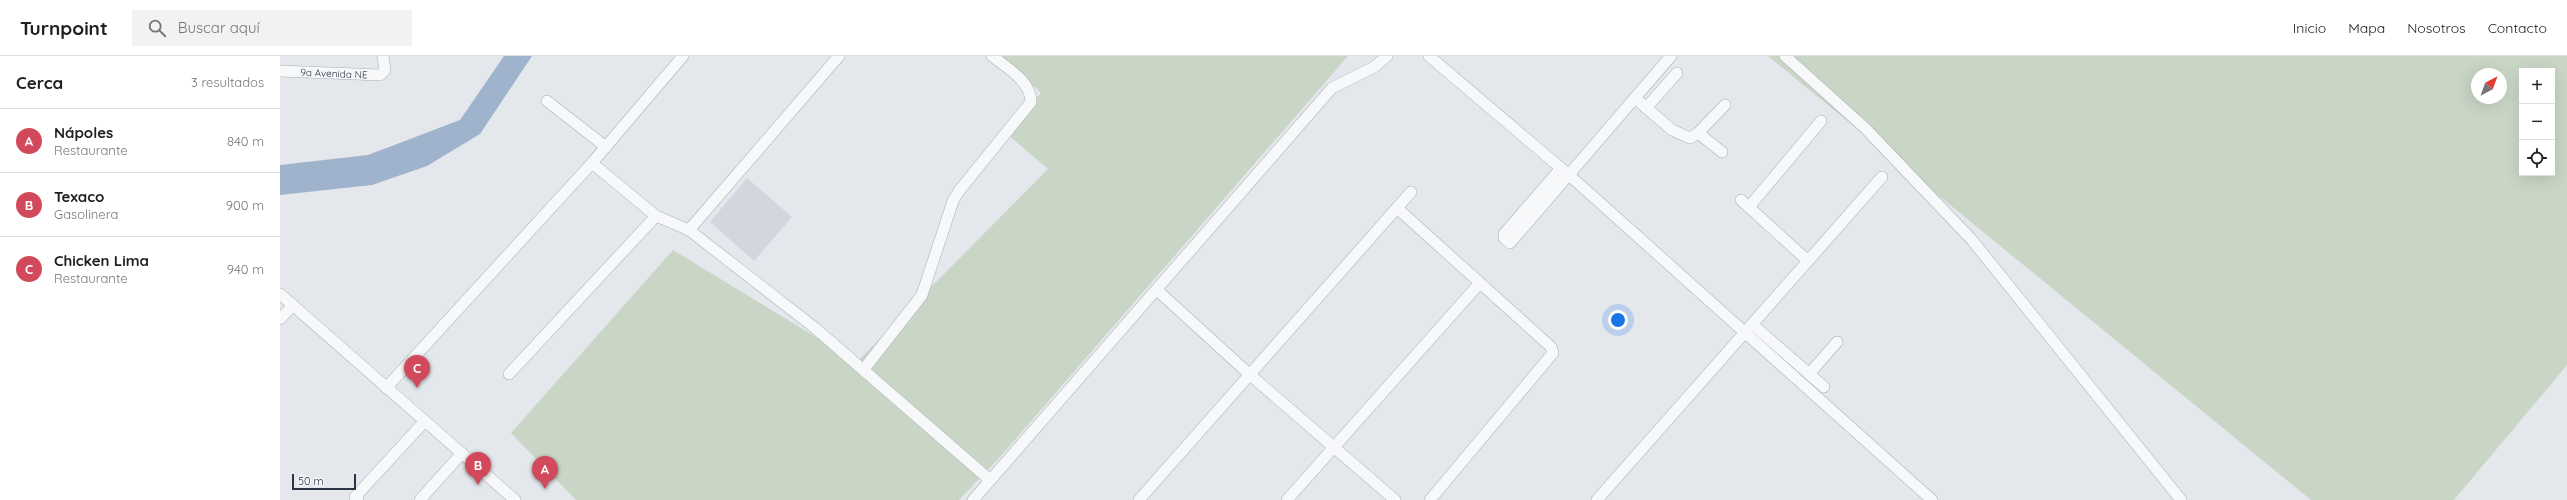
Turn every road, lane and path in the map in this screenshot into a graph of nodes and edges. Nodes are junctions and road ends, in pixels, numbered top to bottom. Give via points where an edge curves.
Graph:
1 (383, 56) edge
2 (683, 56) edge
3 (839, 56) edge
4 (992, 56) edge
5 (1387, 56) edge
6 (1429, 56) edge
7 (1671, 56) edge
8 (1785, 56) edge
9 (280, 71) edge
10 (1677, 73) dead end
11 (1635, 98) junction
12 (547, 101) dead end
13 (1725, 105) dead end
14 (1646, 108) junction
15 (1821, 121) dead end
16 (1698, 133) junction
17 (606, 147) junction
18 (1722, 152) dead end
19 (592, 163) junction
20 (1565, 172) junction
21 (1882, 177) dead end
22 (1410, 192) dead end
23 (1397, 208) junction
24 (656, 216) junction
25 (689, 230) junction
26 (1807, 260) junction
27 (1479, 284) junction
28 (1157, 290) junction
29 (280, 294) edge
30 (293, 305) junction
31 (280, 319) edge
32 (1748, 328) junction
33 (1837, 342) dead end
34 (864, 369) junction
35 (510, 374) dead end
36 (1249, 374) junction
37 (1809, 374) junction
38 (1824, 386) dead end
39 (386, 388) junction
40 (425, 421) junction
41 (1334, 447) junction
42 (462, 453) junction
43 (990, 480) junction
44 (358, 500) edge
45 (420, 500) edge
46 (515, 500) edge
47 (973, 500) edge
48 (1139, 500) edge
49 (1287, 500) edge
50 (1395, 500) edge
51 (1430, 500) edge
52 (1597, 500) edge
53 (1932, 500) edge
54 (2181, 500) edge

1 - 9 street, 9a Avenida NE via 385,70 380,75
2 - 17 street
3 - 25 street
4 - 34 street via 1024,82 1031,92 1031,102 959,191 953,201 922,295
5 - 28 street via 1374,67 1332,88
6 - 20 street
7 - 11 street
8 - 54 street via 1865,128 1972,240
10 - 14 street
11 - 14 street
11 - 20 street
12 - 17 street
13 - 16 street
14 - 16 street via 1672,130 1690,138
15 - 26 street via 1745,204
16 - 18 street
17 - 19 street
19 - 24 street
19 - 39 street
20 - 20 street via 1504,234 1504,238 1512,242
20 - 32 street
21 - 26 street
22 - 23 street
23 - 27 street
23 - 36 street
24 - 25 street
24 - 35 street
25 - 34 street
26 - 32 street
27 - 41 street
27 - 51 street via 1551,347 1553,352
28 - 36 street
28 - 43 street
29 - 30 street
30 - 31 street
30 - 39 street
32 - 37 street
32 - 52 street
32 - 53 street
33 - 37 street
34 - 43 street
36 - 41 street
36 - 48 street
37 - 38 street
39 - 40 street
40 - 42 street
40 - 44 street via 355,497
41 - 49 street
41 - 50 street
42 - 45 street
42 - 46 street
43 - 47 street

